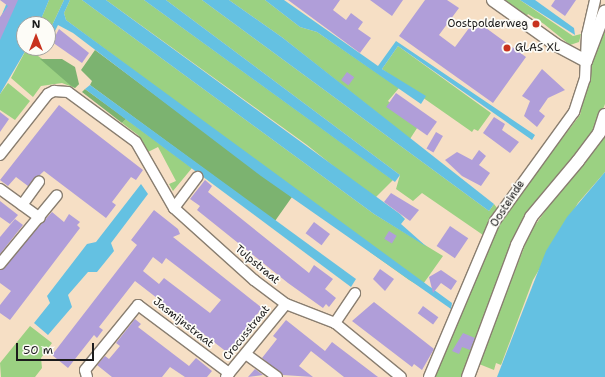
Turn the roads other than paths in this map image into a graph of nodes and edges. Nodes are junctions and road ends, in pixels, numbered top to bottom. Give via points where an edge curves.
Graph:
1 (493, 0) edge
2 (595, 0) edge
3 (605, 11) edge
4 (586, 61) junction
5 (605, 115) edge
6 (0, 155) edge
7 (197, 178) dead end
8 (39, 182) dead end
9 (0, 189) edge
10 (56, 195) dead end
11 (22, 205) junction
12 (174, 208) junction
13 (40, 218) junction
14 (0, 264) edge
15 (355, 293) dead end
16 (286, 304) junction
17 (335, 323) junction
18 (247, 355) junction
19 (228, 375) edge
20 (86, 377) edge
21 (277, 377) edge
22 (401, 377) edge
23 (429, 377) edge
24 (468, 377) edge

1 - 4 street via 556,45
2 - 4 street, Oosteinde
3 - 4 street, Oosteinde
4 - 23 street, Oosteinde via 585,79 574,112 495,221
5 - 24 street via 598,133 578,161 531,217 517,245
6 - 12 street, Tulpstraat via 48,94 61,90 92,109 136,142
7 - 12 street
8 - 11 street
9 - 11 street
10 - 13 street
11 - 13 street
12 - 16 street, Tulpstraat
13 - 14 street
15 - 17 street
16 - 17 street, Tulpstraat
16 - 18 street, Crocusstraat
17 - 22 street, Tulpstraat
18 - 19 street, Crocusstraat
18 - 21 street
19 - 20 street, Jasmijnstraat via 138,305 85,370

